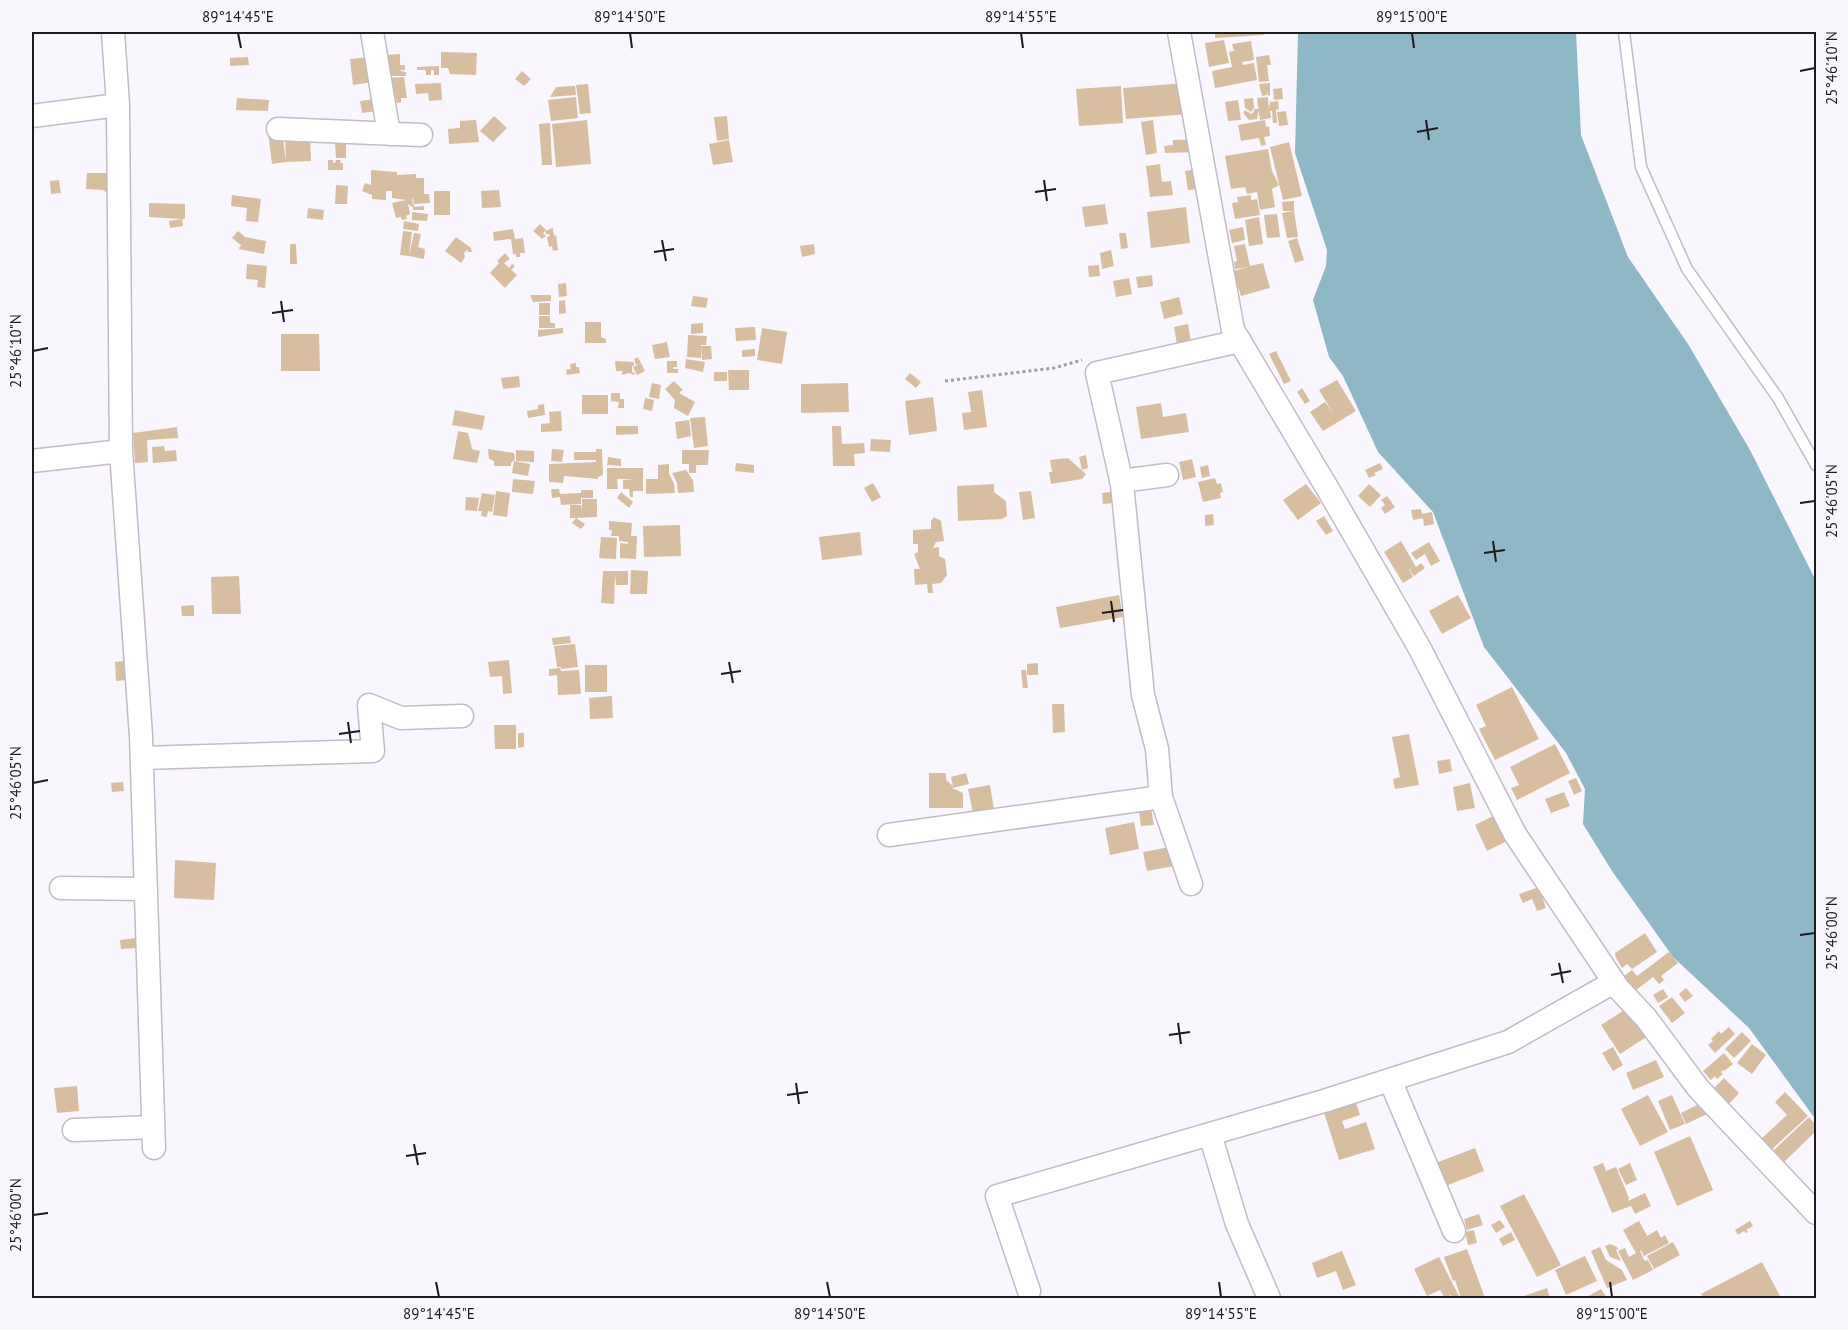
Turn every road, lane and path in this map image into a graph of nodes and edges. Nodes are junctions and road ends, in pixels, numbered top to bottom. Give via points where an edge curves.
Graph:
1 (112, 32) edge
2 (372, 32) edge
3 (1179, 32) edge
4 (1624, 32) edge
5 (118, 105) junction
6 (32, 116) edge
7 (278, 129) dead end
8 (389, 134) junction
9 (421, 135) dead end
10 (1240, 341) junction
11 (1097, 373) junction
12 (945, 381) dead end
13 (121, 451) junction
14 (32, 461) edge
15 (1816, 465) edge
16 (1167, 475) dead end
17 (1121, 481) junction
18 (462, 716) dead end
19 (142, 758) junction
20 (1161, 797) junction
21 (889, 835) dead end
22 (1191, 884) dead end
23 (61, 888) dead end
24 (146, 889) junction
25 (1614, 982) junction
26 (1390, 1080) junction
27 (74, 1130) dead end
28 (1210, 1134) junction
29 (1816, 1213) edge
30 (1454, 1231) dead end
31 (1029, 1291) dead end
32 (1269, 1299) edge

1 - 5 street
2 - 8 street
3 - 10 street via 1233,330
4 - 15 lane via 1641,167 1687,269 1778,398
5 - 6 street
5 - 13 street
7 - 8 street
8 - 9 street
10 - 11 street
10 - 25 street via 1419,646 1515,834
11 - 12 path via 1096,356 1054,368
11 - 17 street
13 - 14 street
13 - 19 street
16 - 17 street
17 - 20 street via 1143,695 1157,749
18 - 19 street via 401,718 369,705 373,751
19 - 24 street
20 - 21 street
20 - 22 street
23 - 24 street
24 - 27 street via 154,1138
25 - 26 street via 1508,1042
25 - 29 street via 1698,1088
26 - 28 street
26 - 30 street
28 - 31 street via 997,1196
28 - 32 street via 1237,1224

